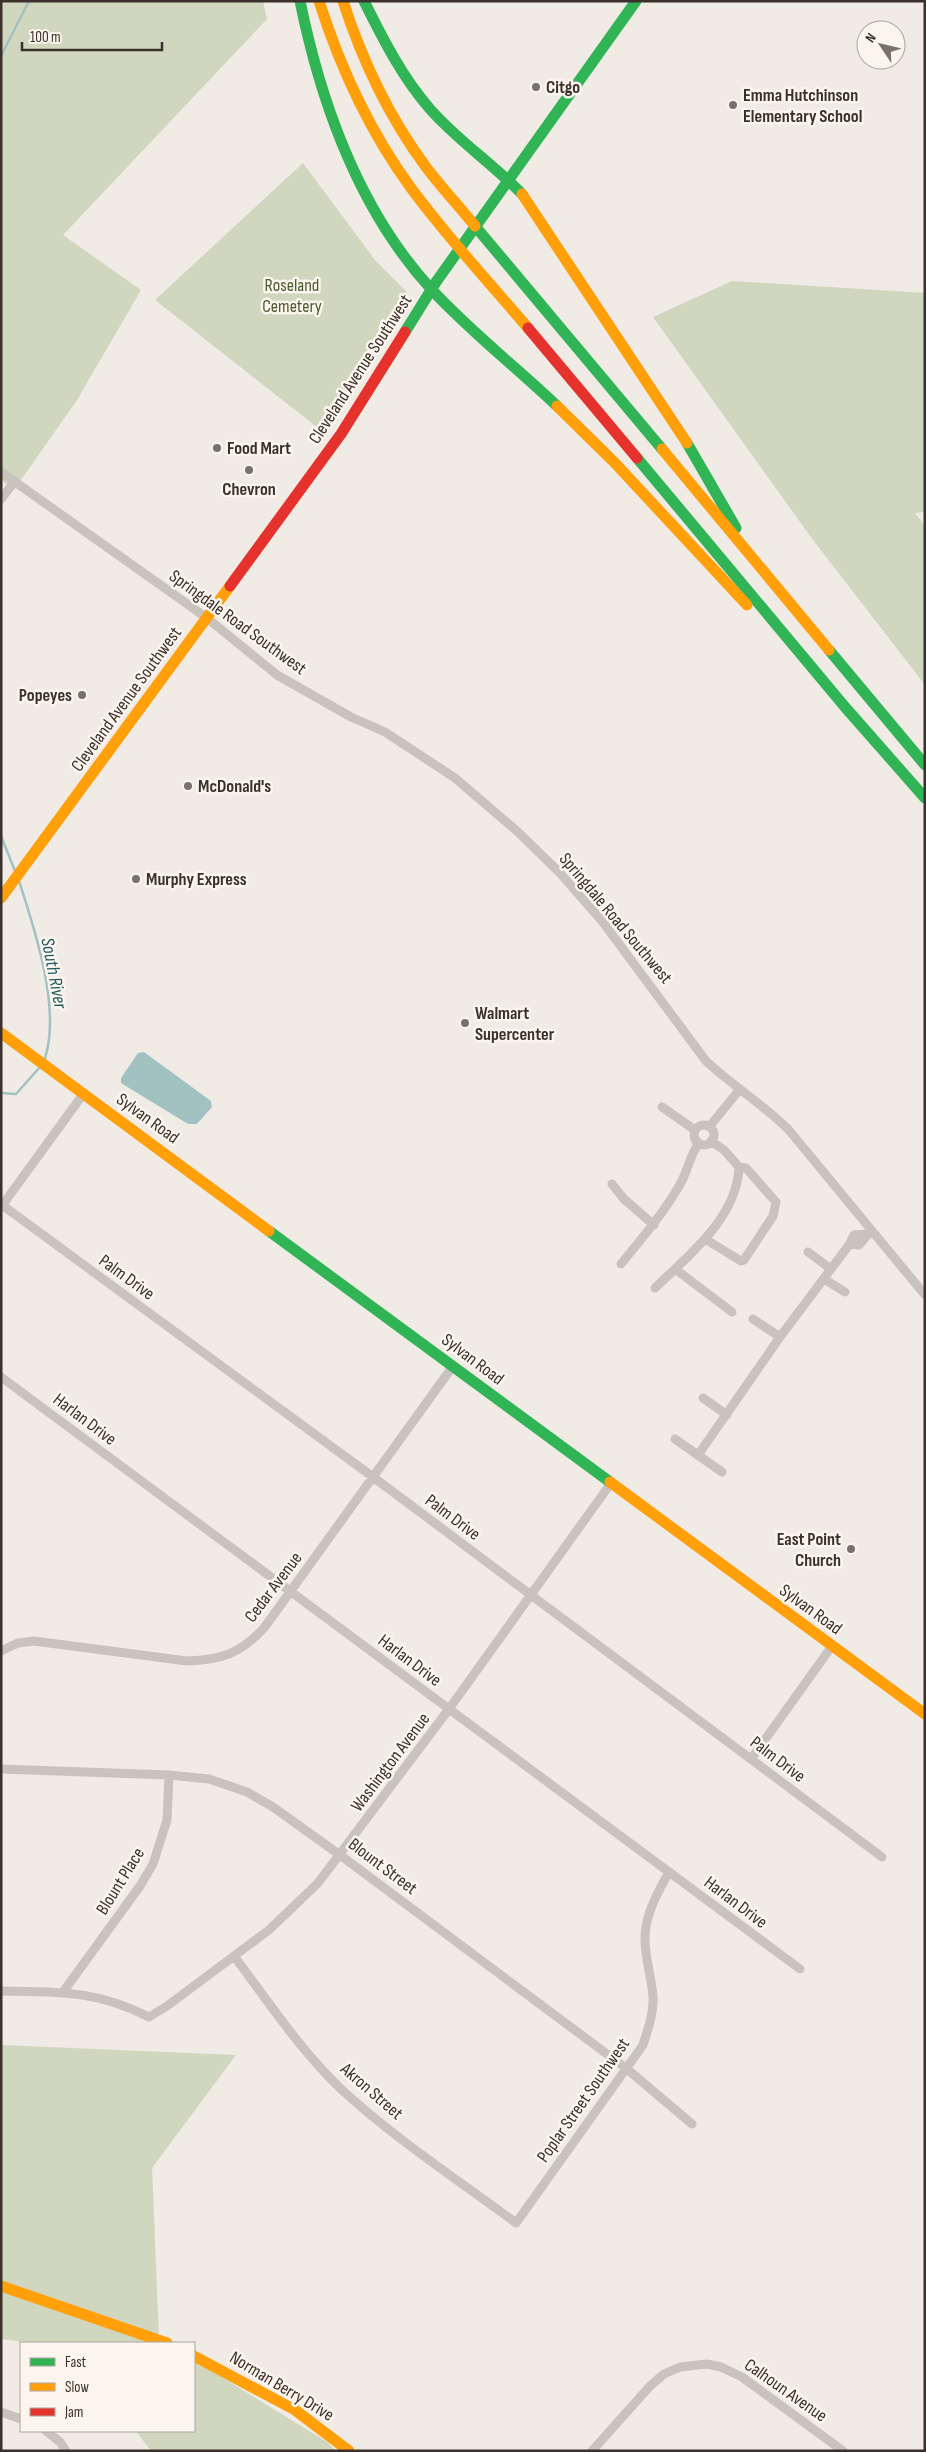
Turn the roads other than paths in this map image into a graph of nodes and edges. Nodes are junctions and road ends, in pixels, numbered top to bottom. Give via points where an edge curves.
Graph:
1 (300, 1) edge
2 (319, 1) edge
3 (343, 1) edge
4 (364, 1) edge
5 (636, 1) edge
6 (509, 180) junction
7 (432, 289) junction
8 (1, 472) edge
9 (14, 481) junction
10 (1, 499) edge
11 (752, 559) junction
12 (207, 618) junction
13 (845, 707) junction
14 (925, 764) edge
15 (925, 798) edge
16 (1, 898) edge
17 (1, 1033) edge
18 (740, 1088) junction
19 (84, 1092) junction
20 (662, 1107) dead end
21 (709, 1127) junction
22 (695, 1130) junction
23 (711, 1141) junction
24 (699, 1144) junction
25 (739, 1167) junction
26 (612, 1184) dead end
27 (2, 1206) edge
28 (654, 1225) junction
29 (870, 1232) junction
30 (704, 1239) junction
31 (808, 1252) dead end
32 (621, 1264) dead end
33 (675, 1269) junction
34 (831, 1269) junction
35 (824, 1279) junction
36 (655, 1288) dead end
37 (845, 1292) dead end
38 (925, 1295) edge
39 (732, 1312) dead end
40 (753, 1319) dead end
41 (780, 1337) junction
42 (453, 1366) junction
43 (1, 1378) edge
44 (703, 1398) dead end
45 (726, 1415) junction
46 (675, 1439) dead end
47 (698, 1455) junction
48 (722, 1472) dead end
49 (373, 1477) junction
50 (611, 1483) junction
51 (290, 1592) junction
52 (531, 1596) junction
53 (832, 1646) junction
54 (1, 1651) edge
55 (449, 1709) junction
56 (925, 1714) edge
57 (751, 1759) junction
58 (1, 1769) edge
59 (169, 1775) junction
60 (340, 1854) junction
61 (882, 1858) dead end
62 (669, 1872) junction
63 (234, 1956) junction
64 (800, 1969) dead end
65 (1, 1991) edge
66 (63, 1992) junction
67 (627, 2069) junction
68 (692, 2124) dead end
69 (516, 2223) joint
70 (1, 2286) edge
71 (163, 2342) edge
72 (195, 2356) edge
73 (1, 2412) edge
74 (20, 2419) edge
75 (47, 2432) edge
76 (66, 2451) edge
77 (350, 2451) edge
78 (592, 2451) edge
79 (842, 2451) edge

1 - 7 main road via 325,98 360,180 400,248
2 - 13 main road via 342,68 357,100 411,188
3 - 11 main road via 358,47 395,122 450,197
4 - 6 main road via 379,32 424,102 447,127
5 - 6 main road, Cleveland Avenue Southwest
6 - 7 main road, Cleveland Avenue Southwest
6 - 11 main road via 528,200 699,462
7 - 12 main road, Cleveland Avenue Southwest via 342,434
7 - 13 main road via 595,442
8 - 9 street, Springdale Road Southwest
9 - 10 street
9 - 12 street, Springdale Road Southwest
11 - 14 main road
12 - 16 main road, Cleveland Avenue Southwest
12 - 18 street, Springdale Road Southwest via 277,675 351,717 385,732 455,778 518,832 602,921 706,1061
13 - 15 main road
17 - 19 main road, Sylvan Road
18 - 21 street
18 - 29 street, Springdale Road Southwest via 788,1129
19 - 27 street
19 - 42 main road, Sylvan Road
20 - 22 street
21 - 22 street via 703,1125
21 - 23 street via 713,1132
22 - 24 street via 694,1136
23 - 24 street
23 - 25 street
24 - 28 street via 692,1152 681,1182
25 - 30 street via 738,1184 728,1206
25 - 30 street via 746,1168 776,1202 773,1216 744,1260
26 - 28 street
27 - 49 street, Palm Drive
28 - 32 street
29 - 34 street via 859,1245 850,1244
29 - 38 street, Springdale Road Southwest
30 - 33 street
31 - 34 street
33 - 36 street
33 - 39 street
34 - 35 street
35 - 37 street
35 - 41 street
40 - 41 street
41 - 45 street
42 - 49 street, Cedar Avenue
42 - 50 main road, Sylvan Road
43 - 51 street, Harlan Drive
44 - 45 street
45 - 47 street
46 - 47 street
47 - 48 street
49 - 51 street, Cedar Avenue
49 - 52 street, Palm Drive
50 - 52 street, Washington Avenue
50 - 53 main road, Sylvan Road
51 - 54 street, Cedar Avenue via 253,1640 234,1653 212,1660 187,1661 34,1641 18,1643
51 - 55 street, Harlan Drive
52 - 55 street, Washington Avenue
52 - 57 street, Palm Drive
53 - 56 main road, Sylvan Road
53 - 57 street
55 - 60 street, Washington Avenue
55 - 62 street, Harlan Drive
57 - 61 street, Palm Drive
58 - 59 street, Blount Street
59 - 60 street, Blount Street via 209,1780 247,1792
59 - 66 street, Blount Place via 167,1820 153,1864
60 - 63 street, Washington Avenue via 294,1908
60 - 67 street, Blount Street
62 - 64 street, Harlan Drive
62 - 67 street, Poplar Street Southwest via 654,1898 646,1927 653,1997 651,2022 643,2045
63 - 66 street, Washington Avenue via 148,2017 108,1999
63 - 69 street, Akron Street via 302,2046 341,2089
65 - 66 street
67 - 68 street, Blount Street
67 - 69 street, Poplar Street Southwest
70 - 71 main road
72 - 77 main road, Norman Berry Drive via 321,2428
73 - 74 street
75 - 76 street
78 - 79 street, Calhoun Avenue via 664,2374 686,2366 707,2364 742,2377

